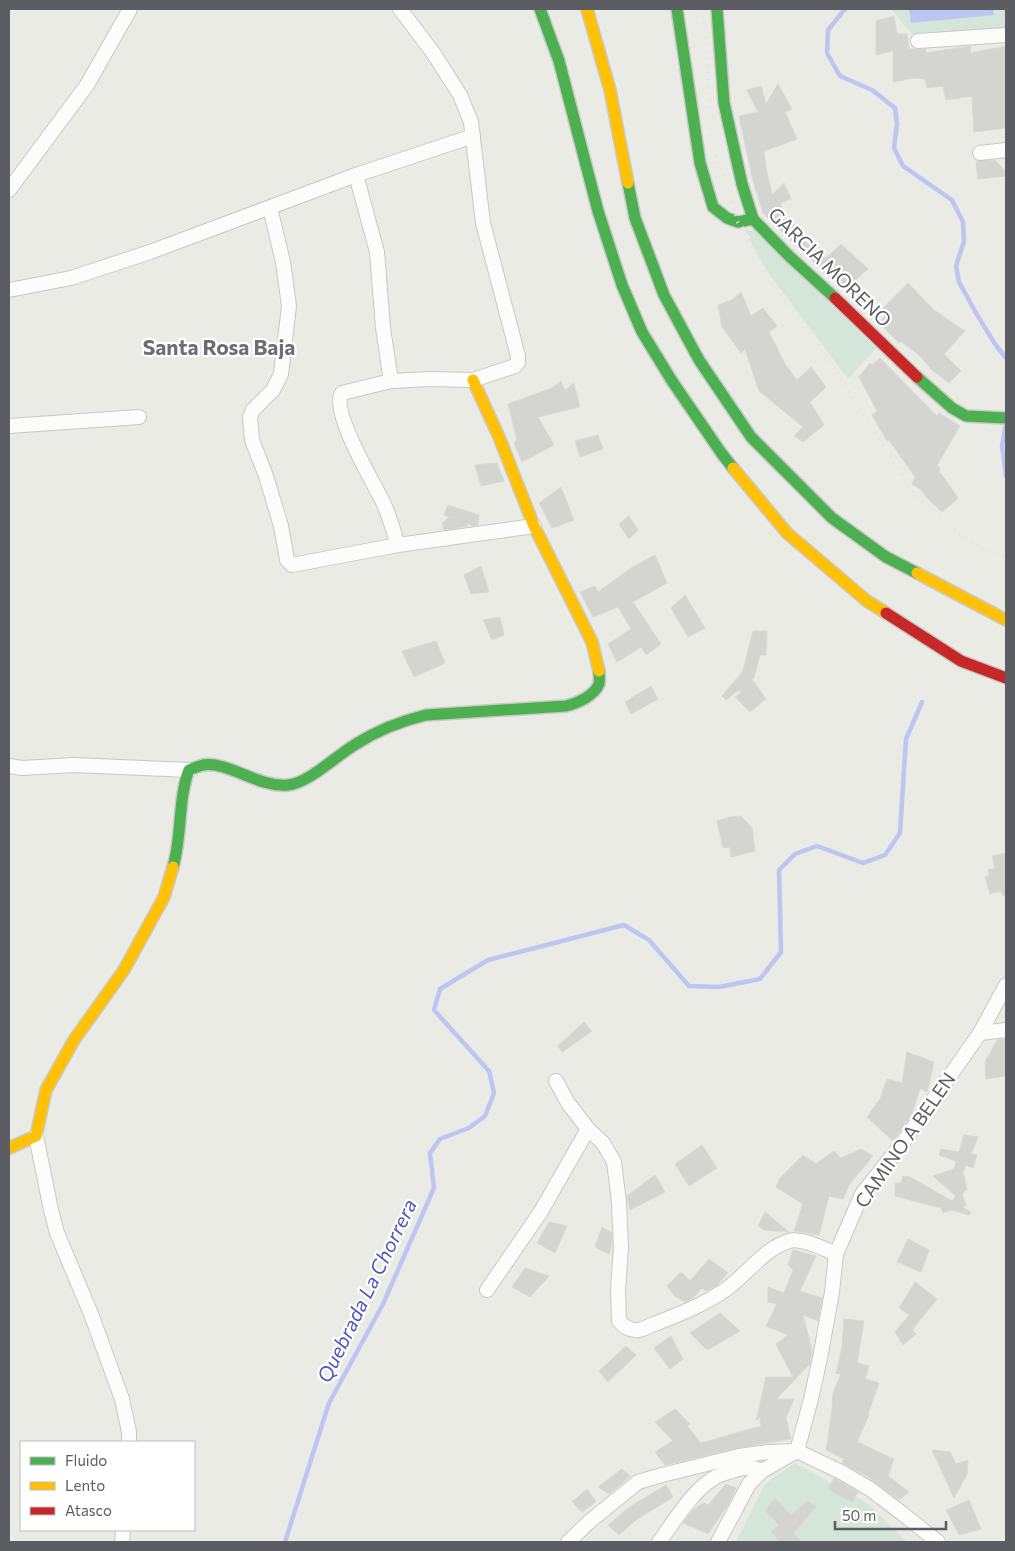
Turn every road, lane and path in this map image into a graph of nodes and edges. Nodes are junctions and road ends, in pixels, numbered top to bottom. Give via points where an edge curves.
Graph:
1 (130, 9) edge
2 (400, 9) edge
3 (540, 9) edge
4 (587, 9) edge
5 (677, 9) edge
6 (717, 9) edge
7 (1006, 35) edge
8 (918, 41) dead end
9 (473, 136) junction
10 (1006, 150) edge
11 (980, 153) dead end
12 (356, 175) junction
13 (9, 190) edge
14 (270, 208) junction
15 (753, 219) junction
16 (9, 291) edge
17 (473, 380) junction
18 (391, 381) junction
19 (139, 417) dead end
20 (1006, 418) edge
21 (9, 426) edge
22 (534, 526) junction
23 (398, 545) junction
24 (1006, 620) edge
25 (1006, 678) edge
26 (9, 766) edge
27 (189, 770) junction
28 (1006, 985) edge
29 (1006, 1030) edge
30 (980, 1033) junction
31 (556, 1081) dead end
32 (588, 1129) junction
33 (36, 1136) junction
34 (9, 1148) edge
35 (836, 1254) junction
36 (487, 1290) dead end
37 (129, 1441) edge
38 (797, 1451) junction
39 (762, 1471) junction
40 (568, 1542) edge
41 (659, 1542) edge
42 (718, 1542) edge
43 (938, 1542) edge

1 - 13 street via 87,85
2 - 9 street via 460,95
3 - 25 main road via 559,61 598,211 622,285 642,332 722,454 787,533 867,601 961,661
4 - 24 main road via 610,90 635,218 664,294 699,360 740,421 751,437 832,518 886,557
5 - 15 main road via 700,163 713,207 738,222
6 - 15 main road, GARCIA MORENO via 724,103
7 - 8 street
9 - 12 street
9 - 17 street via 483,223 518,356 515,366
10 - 11 street
12 - 14 street
12 - 18 street via 377,252
14 - 16 street via 71,278
14 - 23 street via 289,306 282,374 250,417 252,440 281,526 287,560 292,565
15 - 20 main road, GARCIA MORENO via 952,408 966,416
17 - 18 street
17 - 22 main road
18 - 23 street via 342,393 339,406 364,468 383,502
19 - 21 street
22 - 23 street
22 - 27 main road via 592,642 599,668 599,683 578,703 426,715 405,720 355,744 304,780 288,785 265,783 216,765
26 - 27 street
27 - 33 main road via 175,861 164,897 124,970 74,1040 46,1090
28 - 30 street, CAMINO A BELEN
29 - 30 street
30 - 35 street, CAMINO A BELEN via 904,1141 862,1194
31 - 32 street
32 - 35 street via 603,1143 614,1162 621,1248 619,1321 626,1328 639,1330 726,1290 770,1251 788,1241 804,1242
32 - 36 street via 540,1213
33 - 34 main road
33 - 37 street via 57,1233 122,1399
35 - 38 street, CAMINO A BELEN via 820,1358
38 - 39 street
38 - 40 street via 739,1456 638,1482
38 - 43 street via 843,1472 870,1489
39 - 41 street via 754,1467 738,1469 712,1479
39 - 42 street via 748,1484

